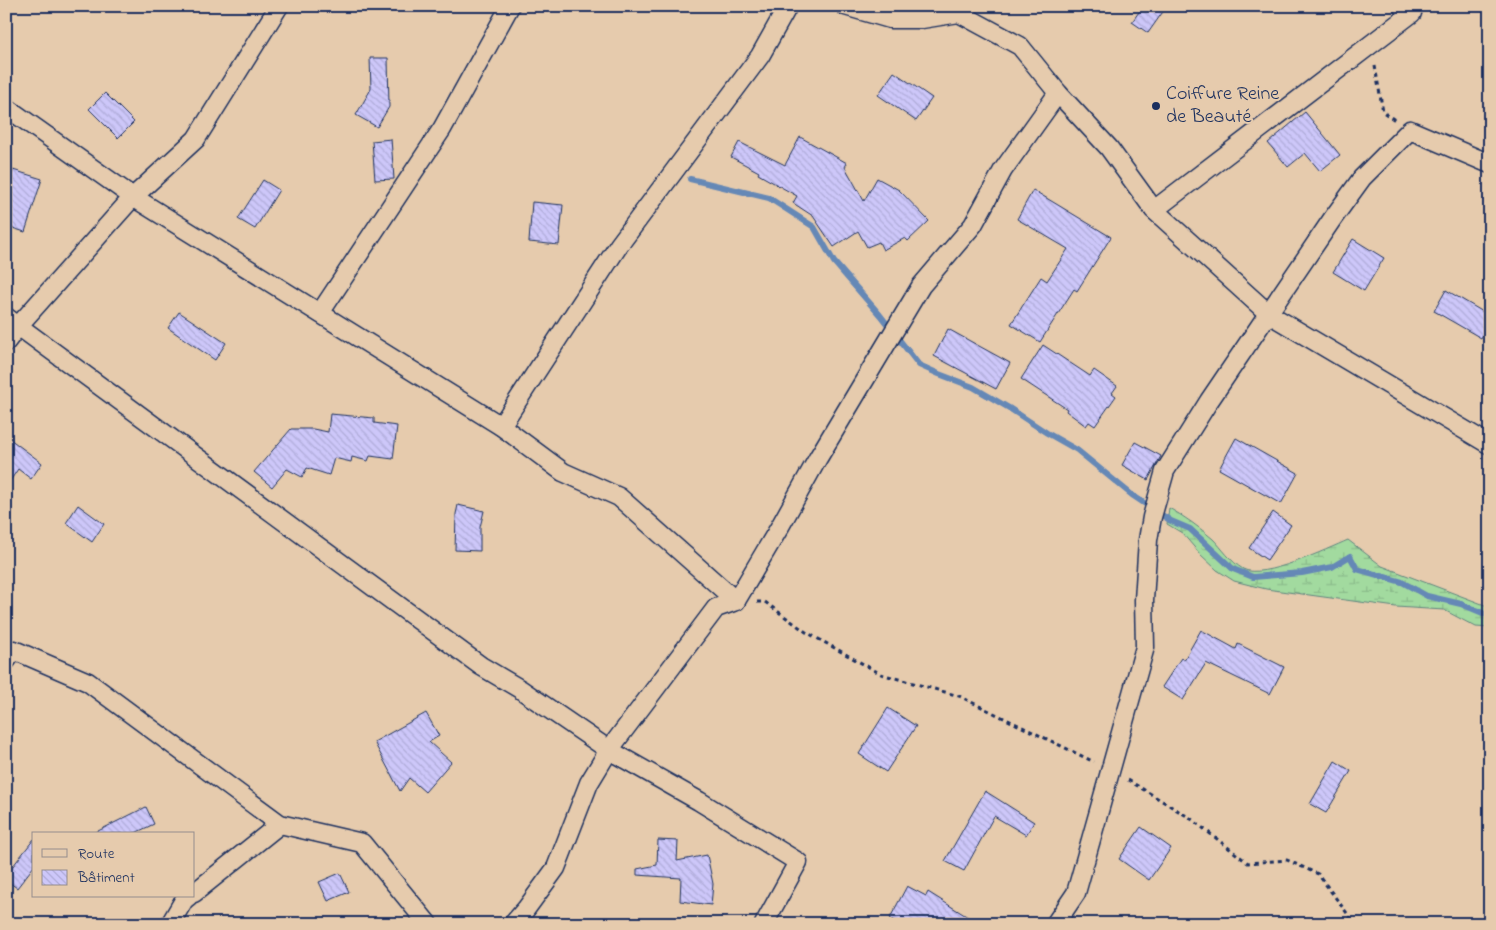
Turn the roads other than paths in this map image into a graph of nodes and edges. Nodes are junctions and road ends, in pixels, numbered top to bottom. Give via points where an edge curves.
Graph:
1 (279, 6) edge
2 (510, 6) edge
3 (788, 6) edge
4 (845, 6) edge
5 (1402, 6) edge
6 (1058, 92) junction
7 (6, 108) edge
8 (1490, 164) edge
9 (134, 197) junction
10 (1154, 210) junction
11 (320, 313) junction
12 (1269, 314) junction
13 (13, 321) edge
14 (6, 342) edge
15 (501, 426) junction
16 (1490, 445) edge
17 (736, 601) junction
18 (6, 661) edge
19 (609, 750) junction
20 (280, 824) junction
21 (195, 891) edge
22 (186, 898) edge
23 (170, 924) edge
24 (428, 924) edge
25 (512, 924) edge
26 (764, 924) edge
27 (1055, 924) edge

1 - 9 street via 196,139
2 - 11 street via 442,129
3 - 15 street via 760,56 619,245
4 - 6 street via 890,19 922,19 959,13 1020,46
5 - 10 street via 1412,13
6 - 10 street via 1109,148
6 - 17 street via 1003,170 973,225 921,286
7 - 9 street
8 - 12 street via 1410,130 1362,178
9 - 11 street
9 - 13 street
10 - 12 street
11 - 15 street
12 - 16 street
12 - 27 street via 1165,472 1148,540 1145,647 1076,893
13 - 14 street
13 - 19 street via 481,666 520,688
15 - 17 street via 563,472 619,497
17 - 19 street via 716,608
18 - 20 street via 14,650 88,682
19 - 25 street via 590,783 556,868
19 - 26 street via 798,862
20 - 21 street
20 - 24 street via 362,843
22 - 23 street

